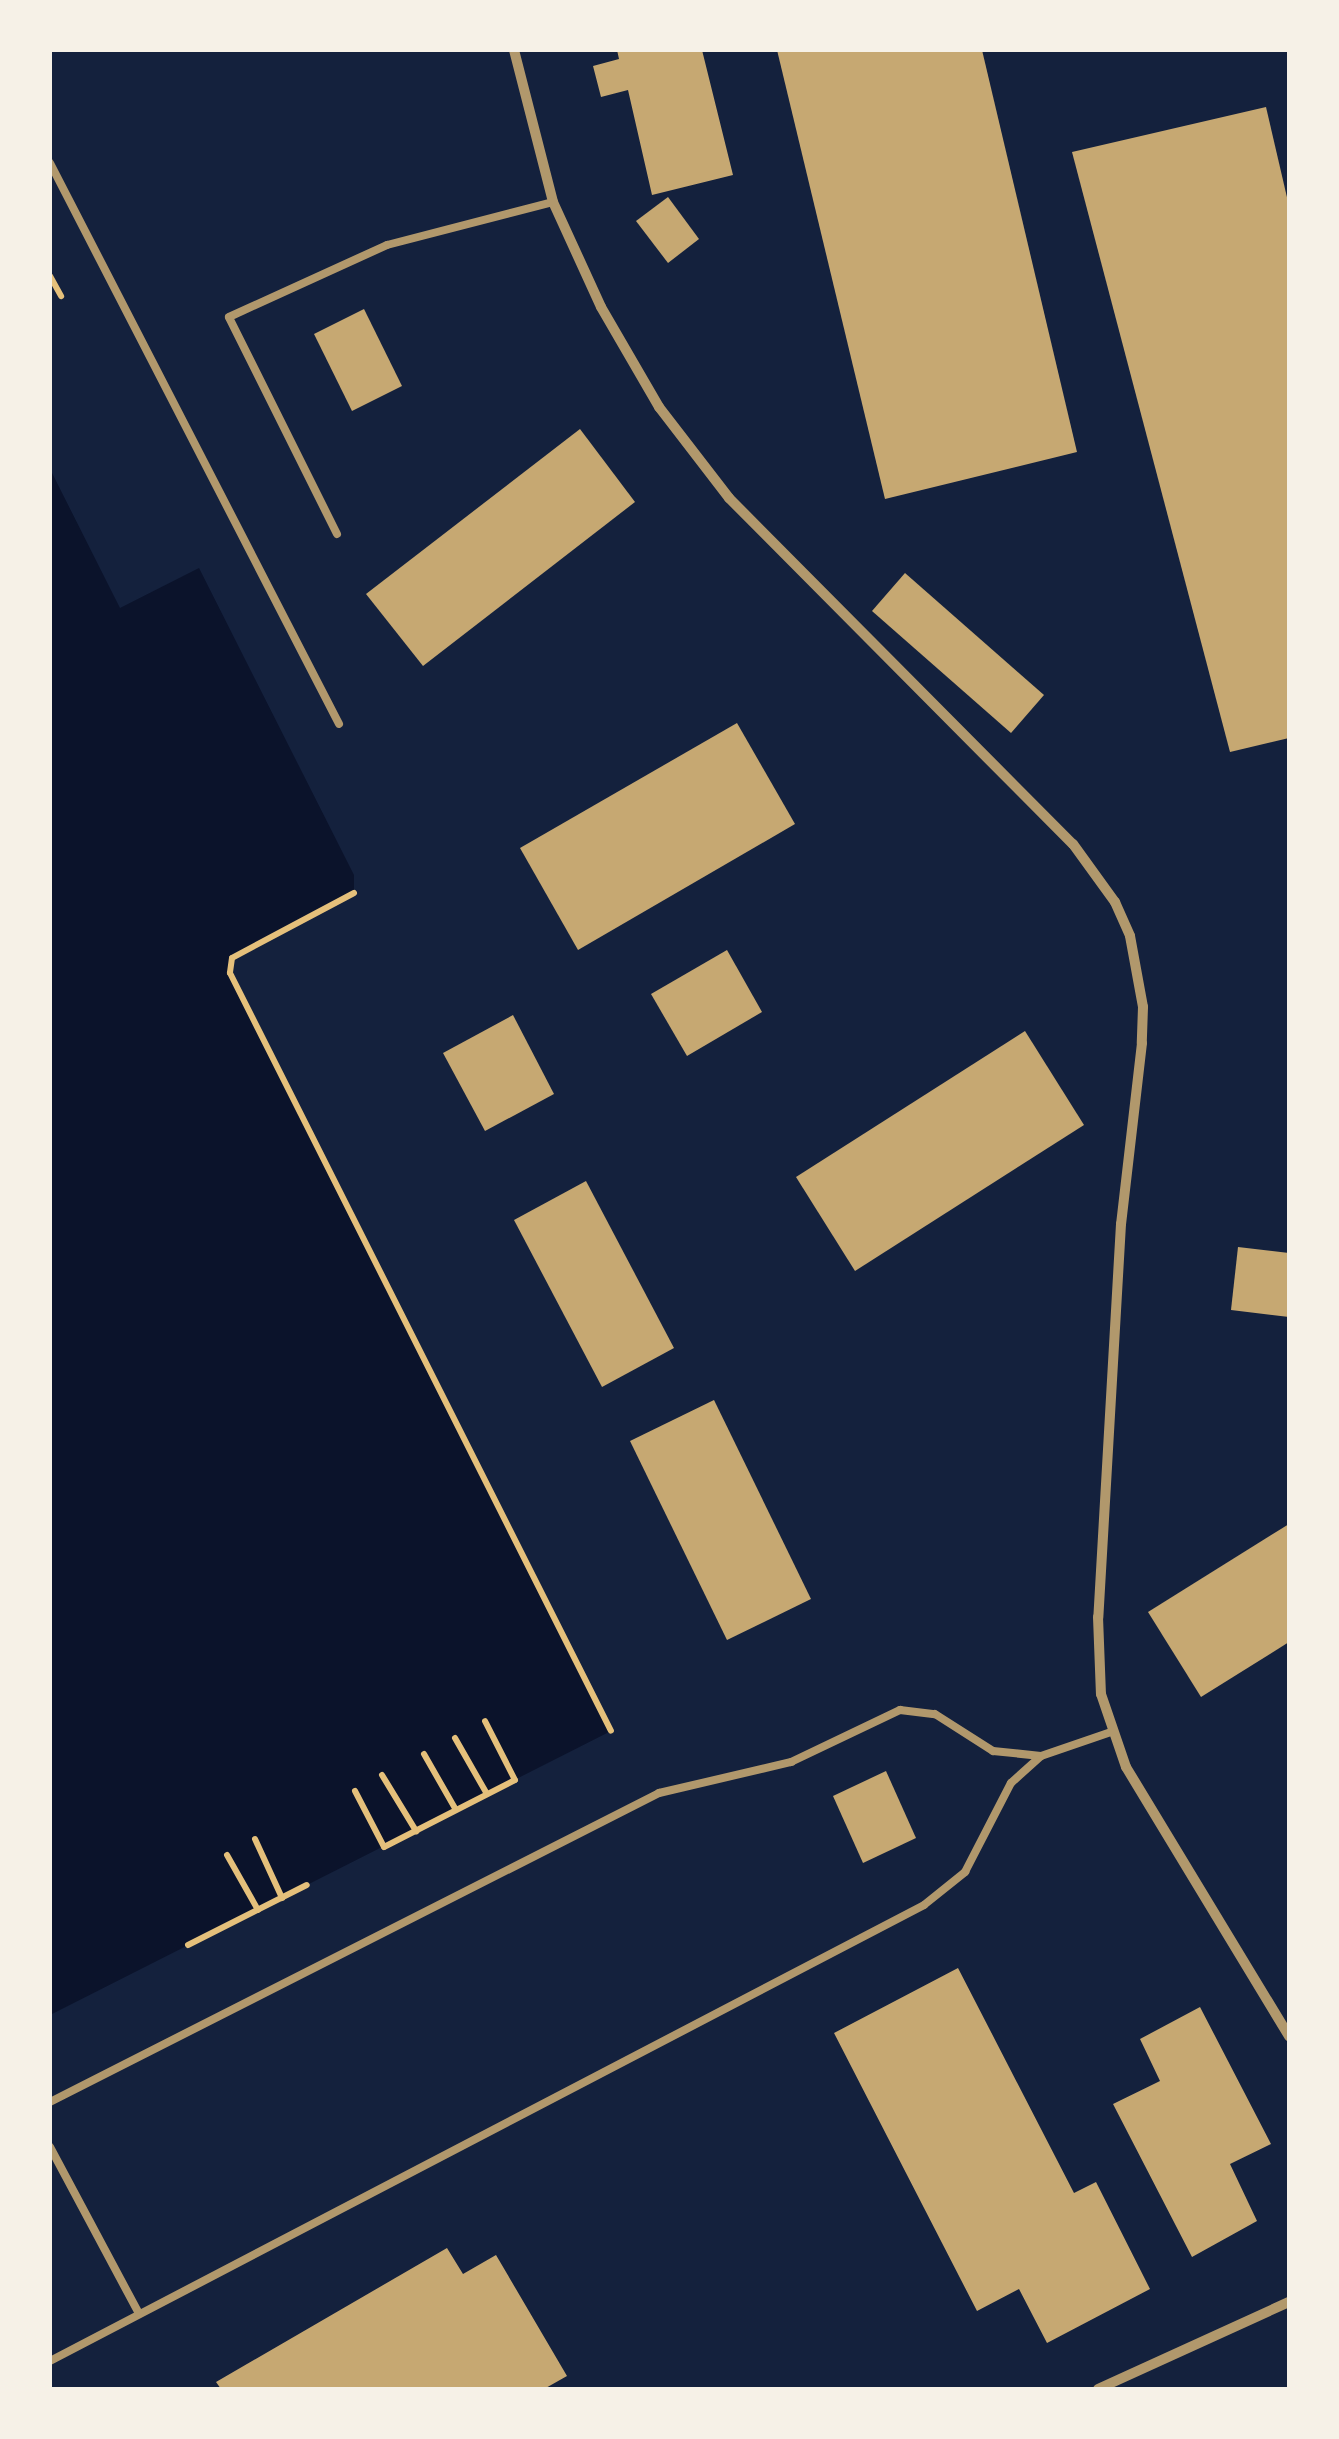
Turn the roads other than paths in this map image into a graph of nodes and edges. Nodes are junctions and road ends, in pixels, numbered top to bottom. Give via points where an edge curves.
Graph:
1 (514, 50) edge
2 (50, 163) edge
3 (553, 202) junction
4 (337, 534) dead end
5 (338, 724) dead end
6 (1110, 1732) junction
7 (1040, 1756) junction
8 (1289, 2036) edge
9 (50, 2102) edge
10 (50, 2147) edge
11 (1289, 2302) edge
12 (140, 2314) junction
13 (50, 2361) edge
14 (1098, 2389) edge

1 - 3 street
2 - 5 lane
3 - 4 lane via 387,245 229,316
3 - 6 street via 601,307 659,406 729,498 1073,844 1106,887 1130,936 1144,1007 1121,1224 1096,1656
6 - 7 lane
6 - 8 street
7 - 9 lane via 993,1751 936,1714 900,1710 791,1762 660,1793
7 - 12 lane via 1011,1783 975,1857 939,1896
10 - 12 lane
11 - 14 street
12 - 13 lane

